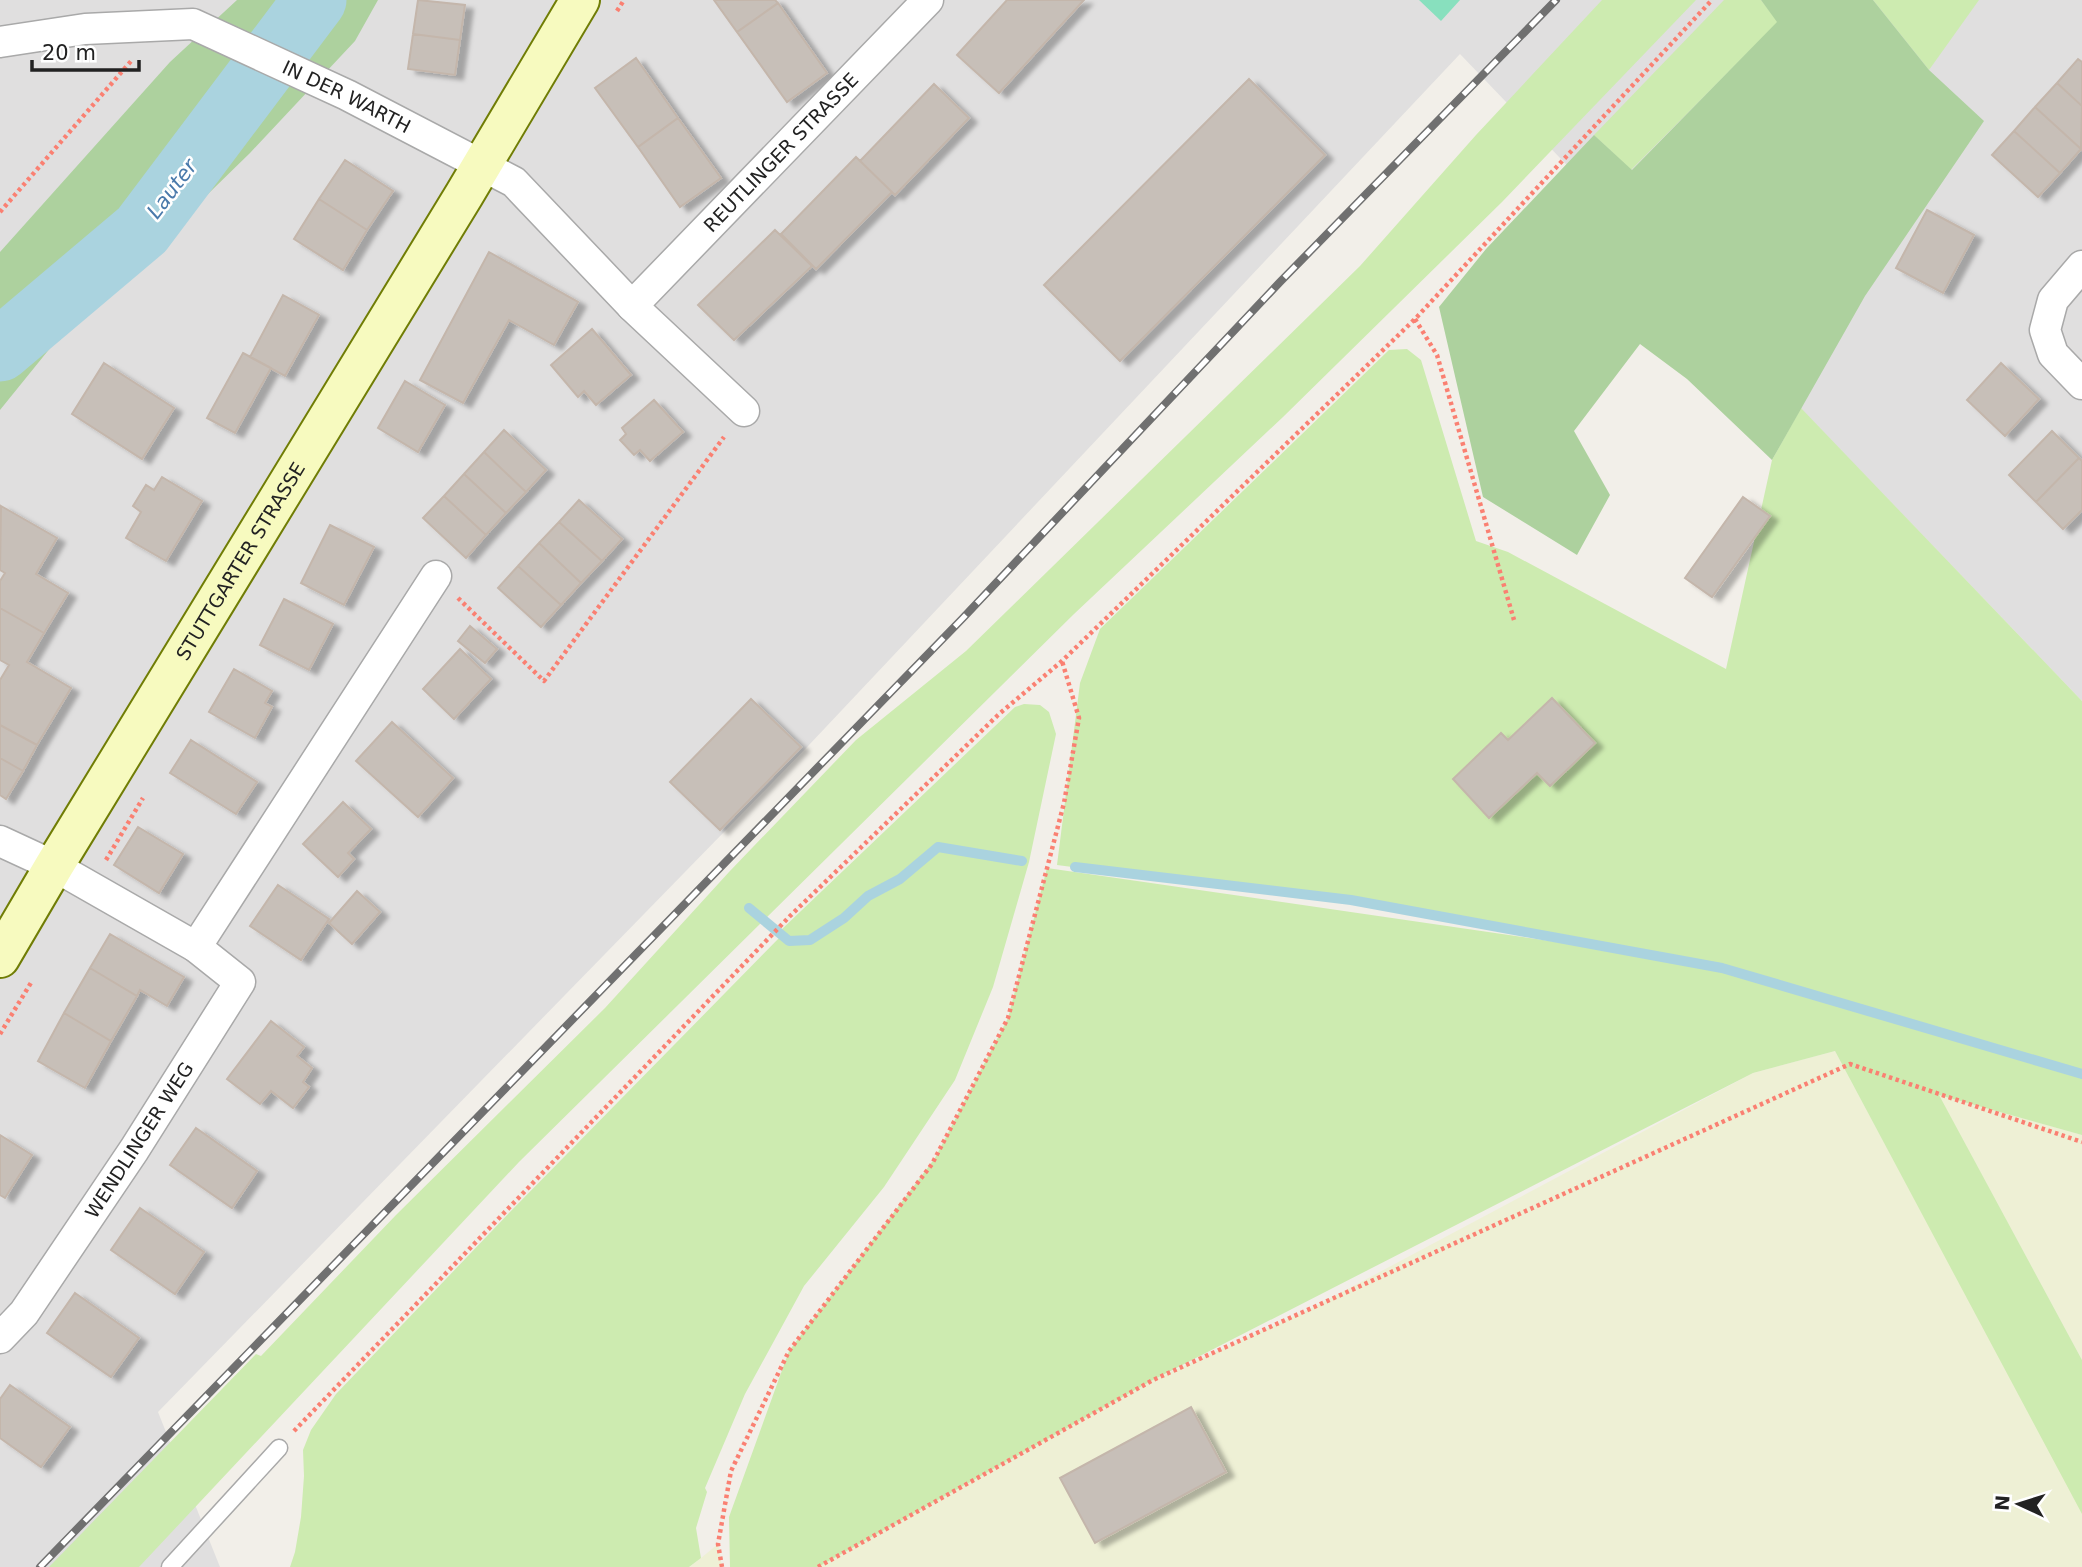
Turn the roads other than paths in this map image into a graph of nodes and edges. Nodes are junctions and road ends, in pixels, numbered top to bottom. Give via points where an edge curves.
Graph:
1 (580, 0) edge
2 (928, 0) edge
3 (0, 42) edge
4 (483, 164) junction
5 (2082, 267) edge
6 (632, 306) junction
7 (2082, 384) edge
8 (744, 411) road end
9 (436, 576) road end
10 (0, 841) edge
11 (54, 866) junction
12 (196, 947) junction
13 (0, 958) edge
14 (0, 1339) edge
15 (279, 1448) road end
16 (170, 1567) edge

1 - 4 main road, STUTTGARTER STRASSE
2 - 6 street, REUTLINGER STRASSE
3 - 4 street, IN DER WARTH via 85,29 193,24
4 - 6 street via 514,182
4 - 11 main road, STUTTGARTER STRASSE
5 - 7 street via 2053,300 2045,330 2053,354
6 - 8 street
9 - 12 street
10 - 11 street, WENDLINGER WEG
11 - 12 street, WENDLINGER WEG
11 - 13 main road, STUTTGARTER STRASSE
12 - 14 street, WENDLINGER WEG via 240,982 126,1161 24,1312
15 - 16 lane

